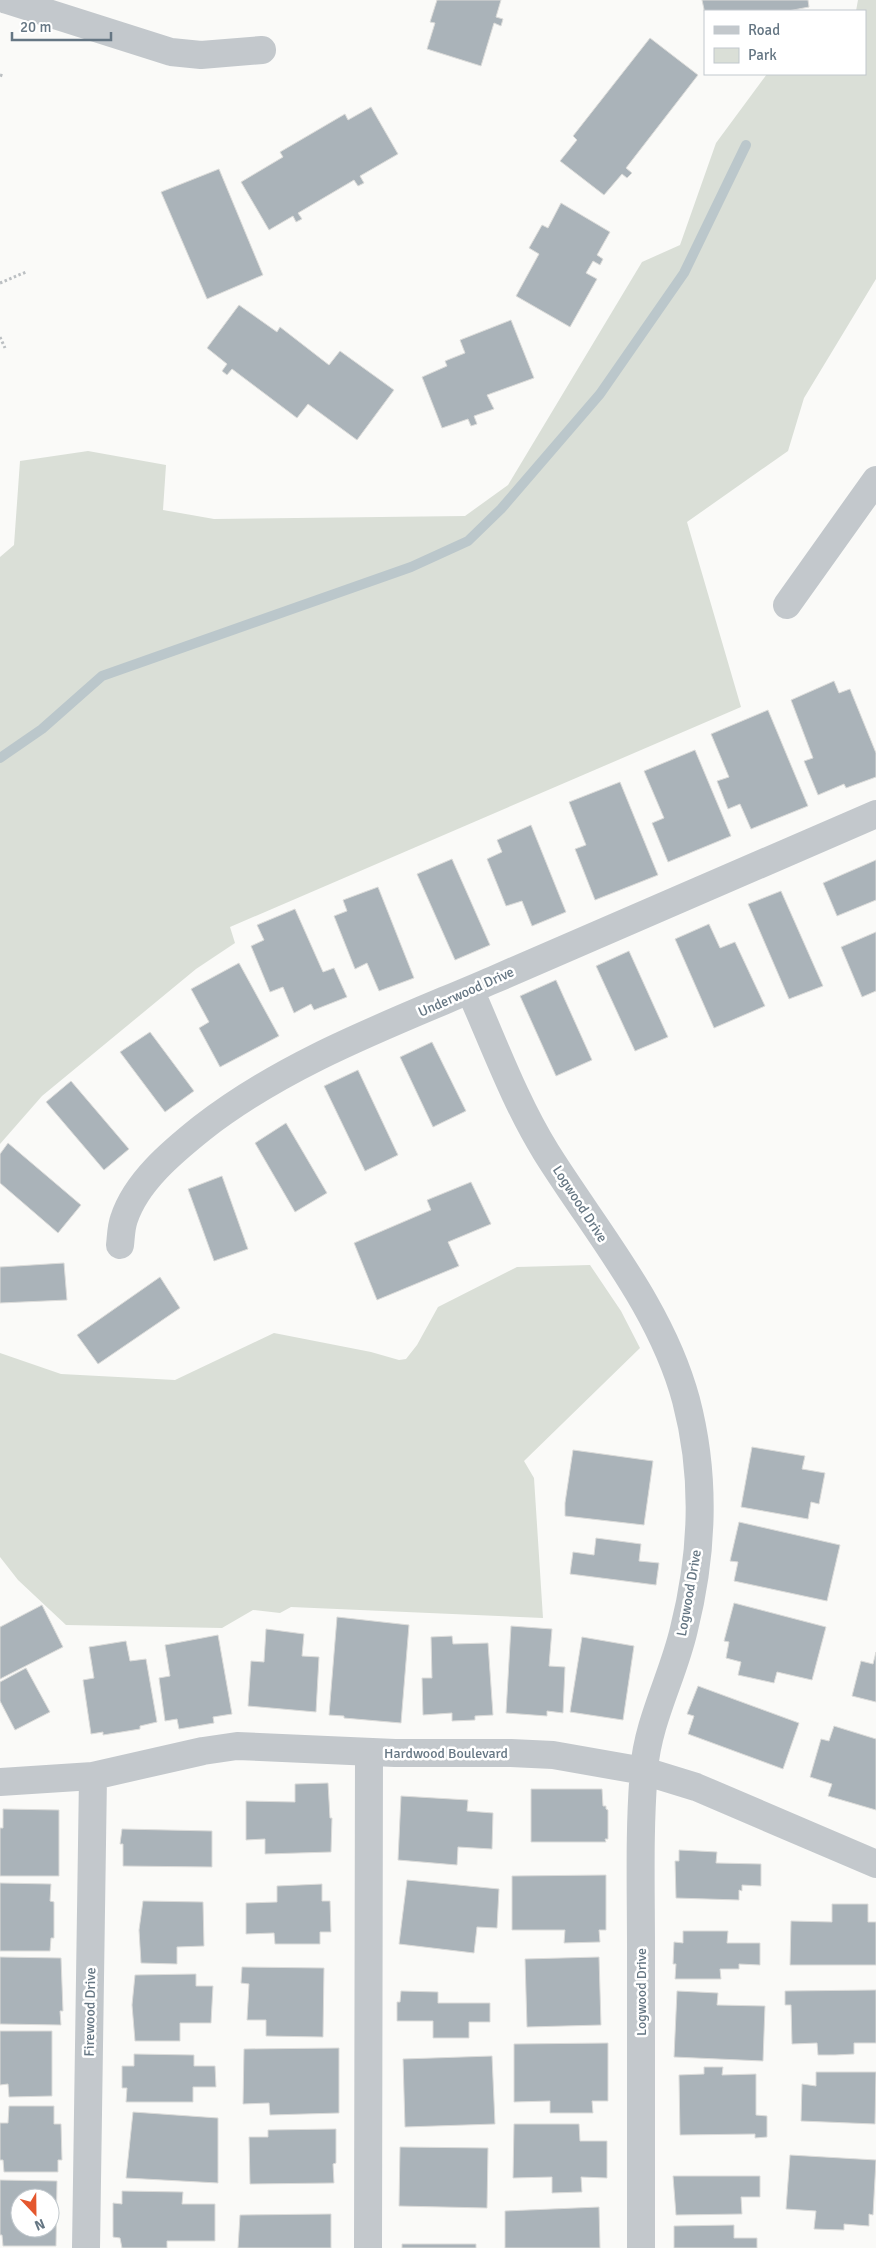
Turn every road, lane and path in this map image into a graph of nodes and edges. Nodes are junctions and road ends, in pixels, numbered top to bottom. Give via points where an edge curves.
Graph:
1 (7, 0) edge
2 (262, 50) dead end
3 (26, 272) dead end
4 (0, 282) edge
5 (0, 337) edge
6 (5, 348) dead end
7 (876, 480) edge
8 (787, 605) dead end
9 (876, 814) edge
10 (470, 990) junction
11 (120, 1246) dead end
12 (369, 1752) junction
13 (644, 1771) junction
14 (93, 1776) junction
15 (0, 1782) edge
16 (876, 1864) edge
17 (86, 2248) edge
18 (368, 2248) edge
19 (641, 2248) edge

1 - 2 street via 171,52 201,55
3 - 4 path
5 - 6 path
7 - 8 street
9 - 10 street, Underwood Drive
10 - 11 street, Underwood Drive via 312,1059 248,1096 202,1128 152,1173 132,1199 123,1221
10 - 13 street, Logwood Drive via 543,1148 644,1302 673,1362 692,1424 698,1455 702,1517 694,1577 684,1630 648,1740
12 - 13 street, Hardwood Boulevard via 553,1754
12 - 14 street, Hardwood Boulevard via 237,1746
12 - 18 street
13 - 16 street, Hardwood Boulevard via 696,1787
13 - 19 street, Logwood Drive
14 - 15 street, Hardwood Boulevard
14 - 17 street, Firewood Drive

